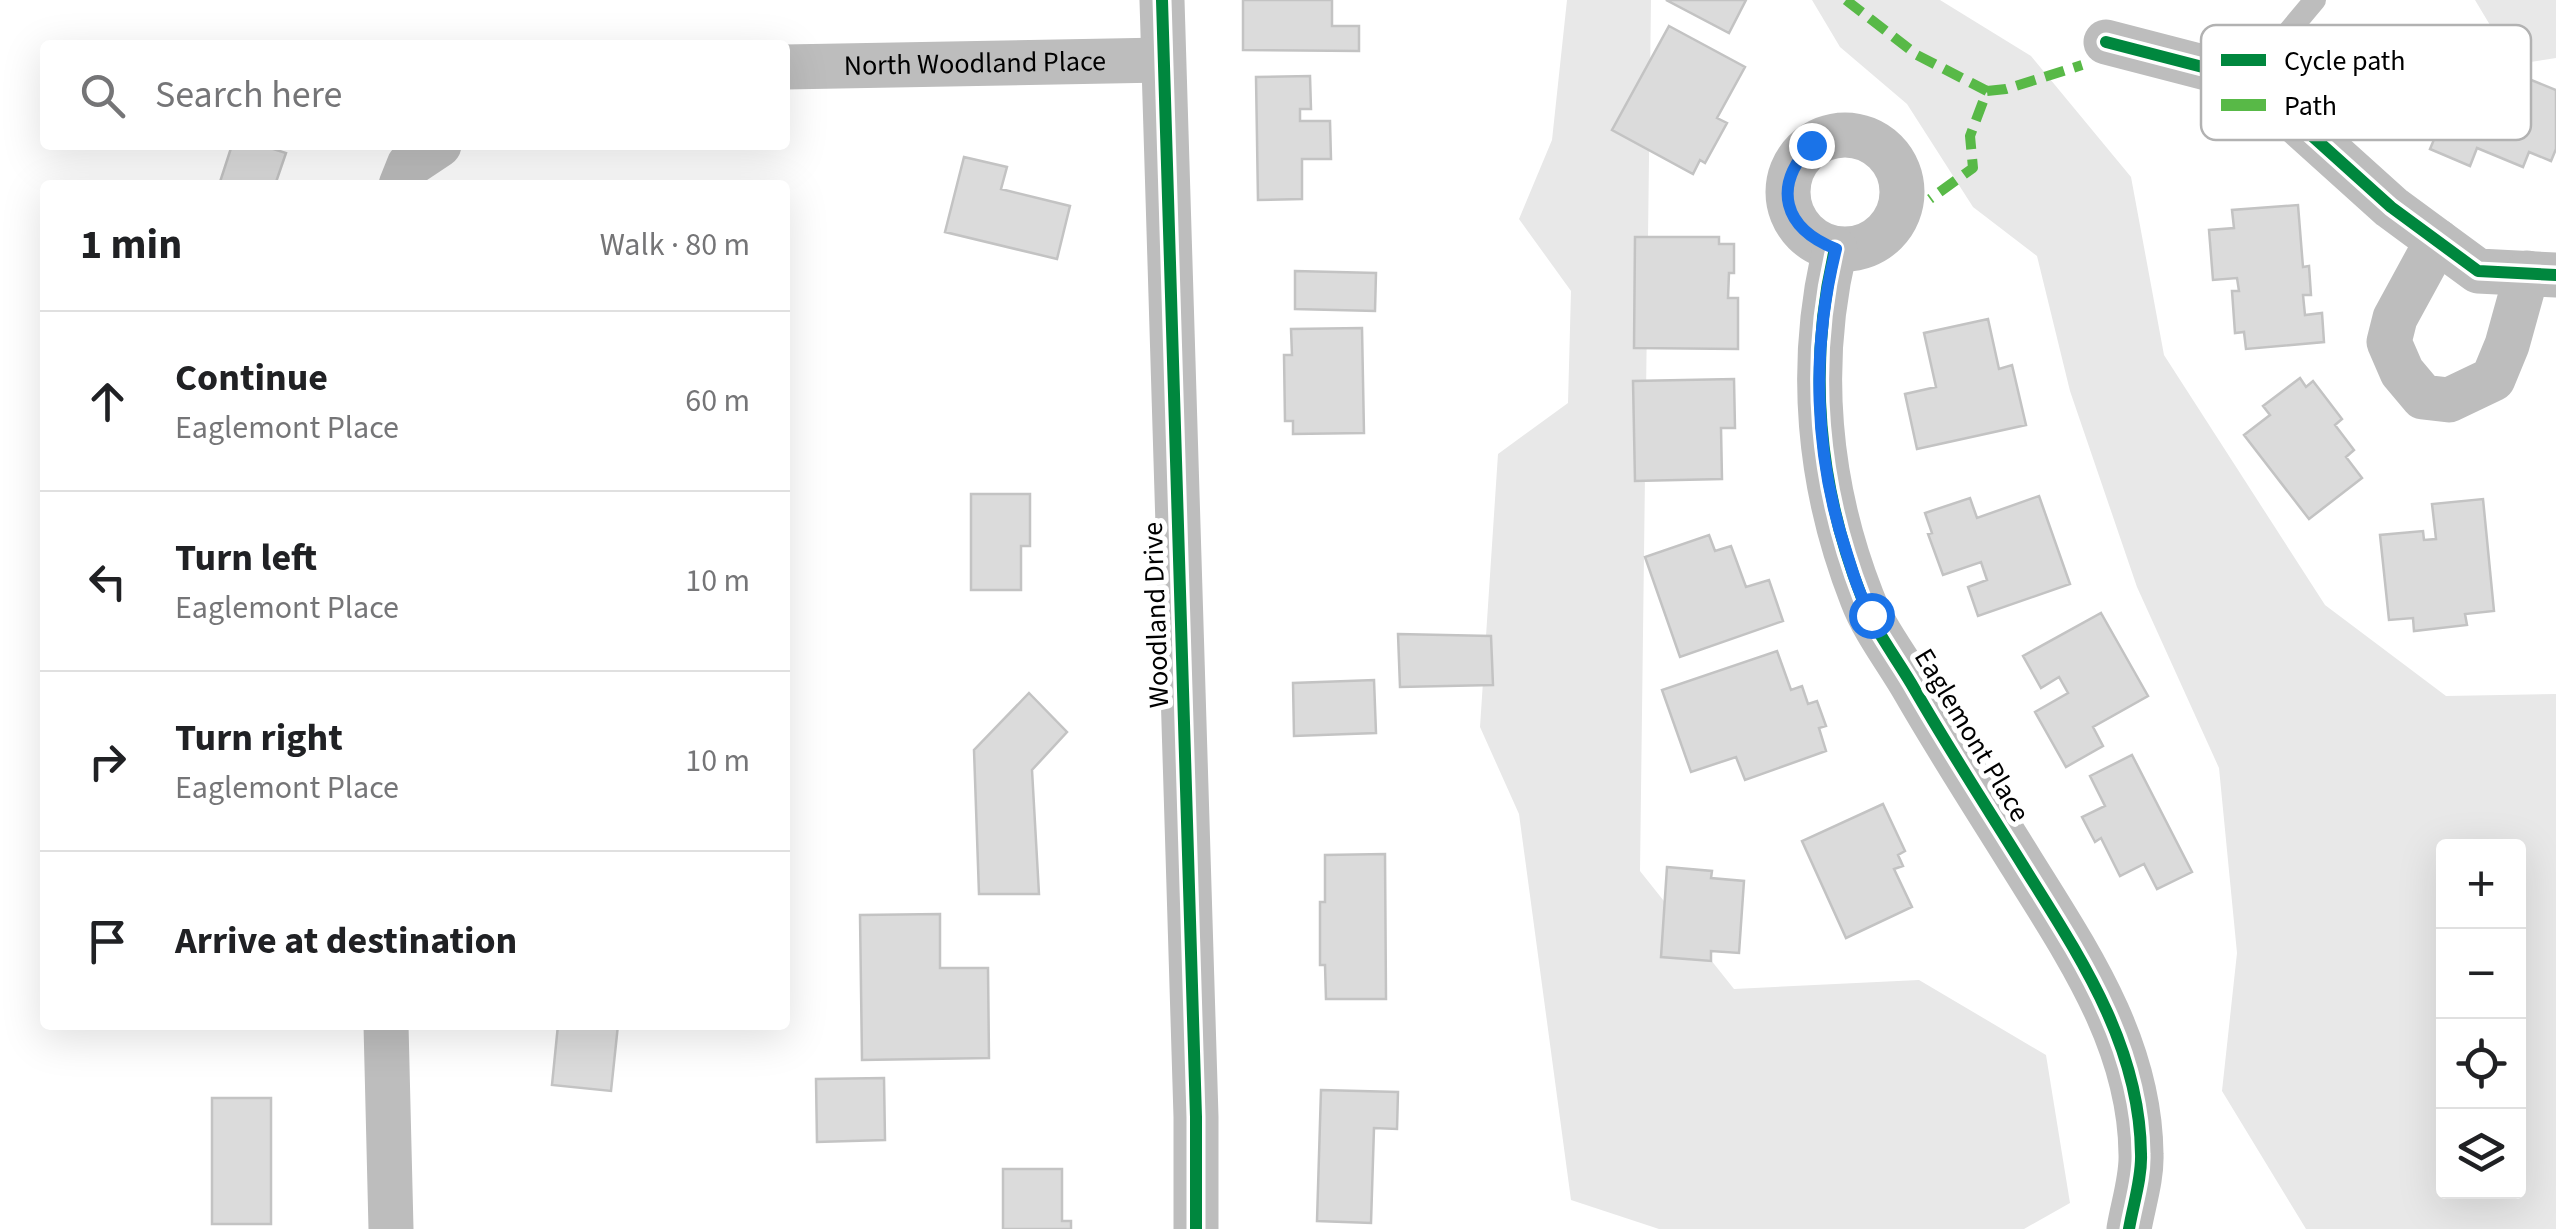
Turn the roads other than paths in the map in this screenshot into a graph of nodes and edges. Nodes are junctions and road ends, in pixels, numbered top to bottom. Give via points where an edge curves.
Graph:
1 (1162, 0) edge
2 (2315, 0) edge
3 (2294, 25) edge
4 (2106, 42) dead end
5 (1163, 60) junction
6 (2201, 67) edge
7 (790, 68) edge
8 (2316, 140) edge
9 (432, 150) edge
10 (402, 180) edge
11 (2437, 240) junction
12 (1836, 249) dead end
13 (2541, 274) edge
14 (386, 1030) edge
15 (391, 1229) edge
16 (1196, 1229) edge
17 (2129, 1229) edge

1 - 5 street, Woodland Drive
2 - 3 lane
4 - 6 street
5 - 7 street, North Woodland Place
5 - 16 street, Woodland Drive
8 - 11 street
9 - 10 street via 409,165
11 - 13 street via 2478,271
11 - 13 street via 2389,342 2423,397 2449,400 2493,379
12 - 17 street, Eaglemont Place via 1825,292 1819,382 1822,460 1837,524 1863,602 2113,1020 2131,1072 2142,1156
14 - 15 street

